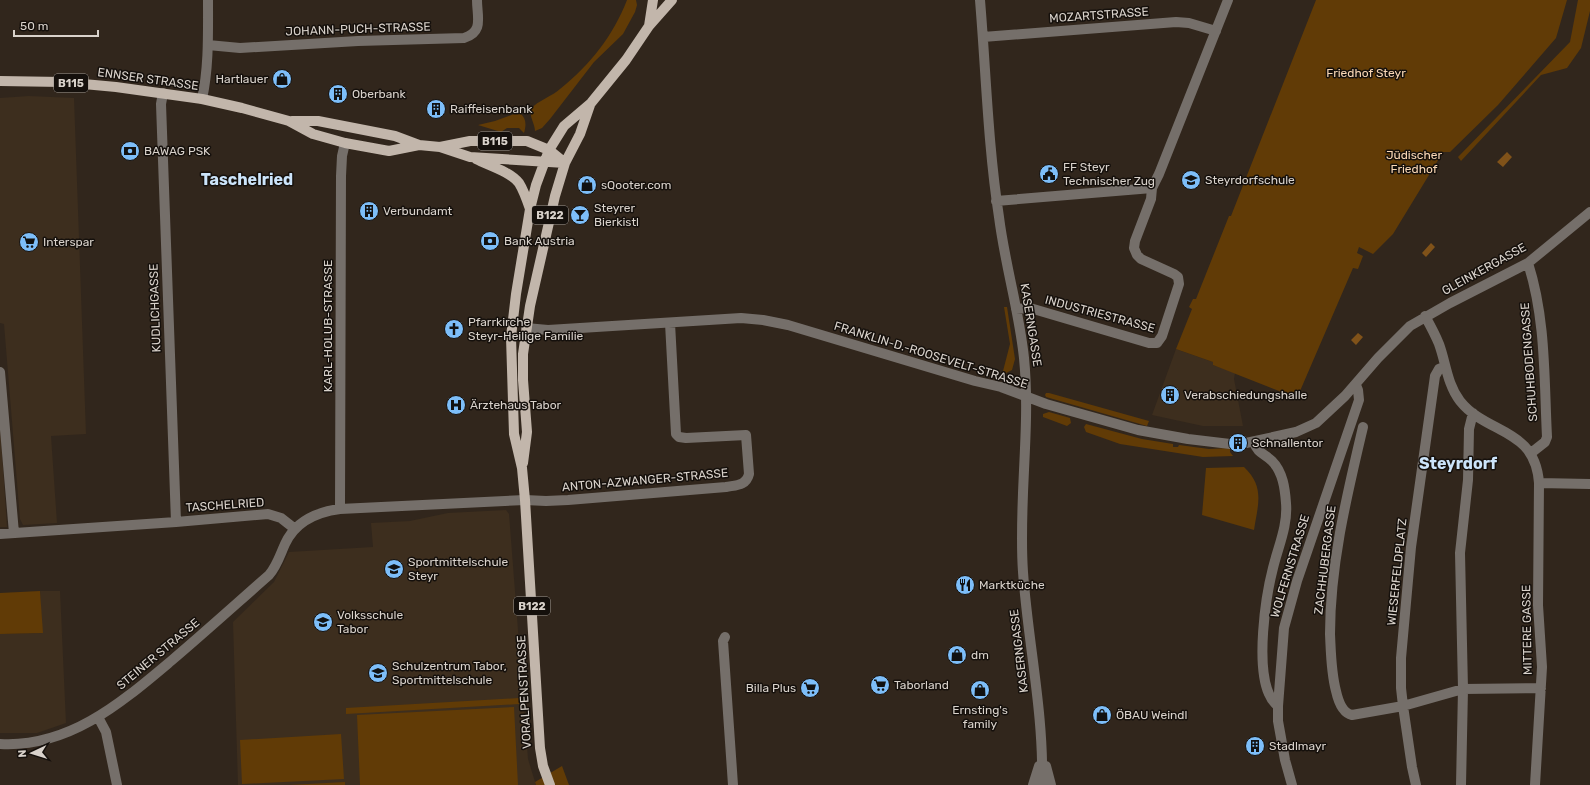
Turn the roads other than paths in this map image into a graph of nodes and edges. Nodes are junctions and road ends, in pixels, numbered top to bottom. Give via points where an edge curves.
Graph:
1 (208, 0) edge
2 (477, 0) edge
3 (653, 0) edge
4 (672, 0) edge
5 (980, 0) edge
6 (1228, 0) edge
7 (649, 26) junction
8 (1216, 32) junction
9 (983, 37) junction
10 (208, 45) junction
11 (0, 81) edge
12 (163, 93) junction
13 (202, 100) junction
14 (591, 103) junction
15 (289, 121) junction
16 (345, 143) junction
17 (419, 146) junction
18 (440, 147) junction
19 (549, 150) junction
20 (470, 157) junction
21 (543, 162) junction
22 (565, 163) junction
23 (1152, 188) junction
24 (996, 201) junction
25 (530, 209) junction
26 (1590, 212) edge
27 (1528, 263) junction
28 (1016, 309) junction
29 (1425, 316) junction
30 (670, 323) junction
31 (526, 328) junction
32 (1444, 367) junction
33 (0, 372) edge
34 (1356, 385) junction
35 (1026, 396) junction
36 (1473, 413) junction
37 (1363, 428) dead end
38 (1230, 444) tunnel mouth
39 (1531, 453) junction
40 (522, 468) junction
41 (1538, 479) junction
42 (1590, 484) edge
43 (525, 500) junction
44 (340, 509) junction
45 (176, 522) junction
46 (295, 529) junction
47 (14, 533) junction
48 (0, 534) edge
49 (725, 637) dead end
50 (1541, 688) junction
51 (1463, 689) junction
52 (1278, 706) junction
53 (1403, 706) junction
54 (98, 717) junction
55 (0, 744) edge
56 (1042, 751) junction
57 (117, 785) edge
58 (550, 785) edge
59 (733, 785) edge
60 (1033, 785) edge
61 (1042, 785) edge
62 (1051, 785) edge
63 (1292, 785) edge
64 (1416, 785) edge
65 (1461, 785) edge
66 (1534, 785) edge

1 - 10 street
2 - 10 street, JOHANN-PUCH-STRASSE via 477,30 464,38 240,48
3 - 7 main road, B122
4 - 7 main road, B122
5 - 9 street, KASERNGASSE
6 - 8 street, INDUSTRIESTRASSE
7 - 14 main road, B122 via 626,60
8 - 9 street, MOZARTSTRASSE via 1189,23 1176,22
8 - 23 street, INDUSTRIESTRASSE
9 - 24 street, KASERNGASSE
10 - 13 street
11 - 12 main road, ENNSER STRASSE / B115 via 62,82
12 - 13 main road, ENNSER STRASSE / B115
12 - 45 street, KUDLICHGASSE via 161,104
13 - 15 main road, ENNSER STRASSE / B115
14 - 19 main road, B122 via 564,126
14 - 22 main road, B122 via 580,134
15 - 16 main road, ENNSER STRASSE / B115 via 313,134
15 - 17 main road, ENNSER STRASSE / B115 via 318,121 395,136
16 - 17 main road, ENNSER STRASSE / B115 via 389,151
16 - 44 street, KARL-HOLUB-STRASSE via 342,165
17 - 18 main road, ENNSER STRASSE / B115
18 - 19 main road, ENNSER STRASSE / B115 via 470,141 501,141 528,142
18 - 20 main road, ENNSER STRASSE / B115
19 - 21 main road, B122
19 - 22 main road, ENNSER STRASSE / B115
20 - 21 main road, ENNSER STRASSE / B115
20 - 25 main road via 515,179 523,190
21 - 22 main road, ENNSER STRASSE / B115
21 - 25 main road, B122
22 - 31 main road, B122 via 555,196
23 - 24 street
23 - 28 street, INDUSTRIESTRASSE via 1151,199 1134,248 1141,259 1174,274 1180,284 1157,344 1030,308
24 - 28 street, KASERNGASSE
25 - 40 main road, B122 via 511,337 514,434
26 - 27 street, GLEINKERGASSE
27 - 29 street, GLEINKERGASSE
27 - 39 street, SCHUHBODENGASSE via 1537,295 1542,330 1547,424 1546,440
28 - 35 street, KASERNGASSE via 1024,359
29 - 32 street via 1439,344
29 - 34 street, GLEINKERGASSE via 1398,337
30 - 31 street, FRANKLIN-D.-ROOSEVELT-STRASSE via 548,330
30 - 35 street, FRANKLIN-D.-ROOSEVELT-STRASSE via 741,318 788,325 975,381 1001,386
30 - 43 street, ANTON-AZWANGER-STRASSE via 677,436 686,438 746,435 749,474 747,480 743,484 726,487 568,500
31 - 40 main road, B122 via 523,380 527,432
32 - 36 street via 1454,392
32 - 53 street, WIESERFELDPLATZ via 1439,369 1435,376 1411,548 1401,658
33 - 47 street
34 - 52 street, WOLFERNSTRASSE via 1359,400 1297,581 1284,628
34 - 52 street, GLEINKERGASSE via 1316,423 1296,432 1250,443 1274,462 1279,470 1286,505 1286,518 1266,604 1263,648 1266,686 1271,699
35 - 38 street, FRANKLIN-D.-ROOSEVELT-STRASSE via 1138,430
35 - 56 street, KASERNGASSE via 1022,558
36 - 39 street via 1514,437
36 - 51 street via 1469,429 1468,480 1460,553
37 - 53 street, ZACHHUBERGASSE via 1346,496 1335,562 1330,622 1331,666 1340,703 1348,714
39 - 41 street
40 - 43 main road, B122
41 - 42 street
41 - 50 street, MITTERE GASSE
43 - 44 street
43 - 58 main road, VORALPENSTRASSE / B122 via 540,748
44 - 46 street via 314,515
45 - 46 street, TASCHELRIED via 268,514 281,518
45 - 47 street, TASCHELRIED
46 - 54 street, STEINER STRASSE via 269,575 129,696
47 - 48 street, TASCHELRIED
49 - 59 street via 723,641
50 - 51 street, ZACHHUBERGASSE
50 - 66 street, MITTERE GASSE
51 - 53 street, ZACHHUBERGASSE
51 - 65 street
52 - 63 street, WOLFERNSTRASSE via 1281,741
53 - 64 street, WIESERFELDPLATZ
54 - 55 street, STEINER STRASSE via 78,728 48,739 20,744
54 - 57 street via 106,732
56 - 60 street, KASERNGASSE
56 - 61 street, KASERNGASSE
56 - 62 street, KASERNGASSE

